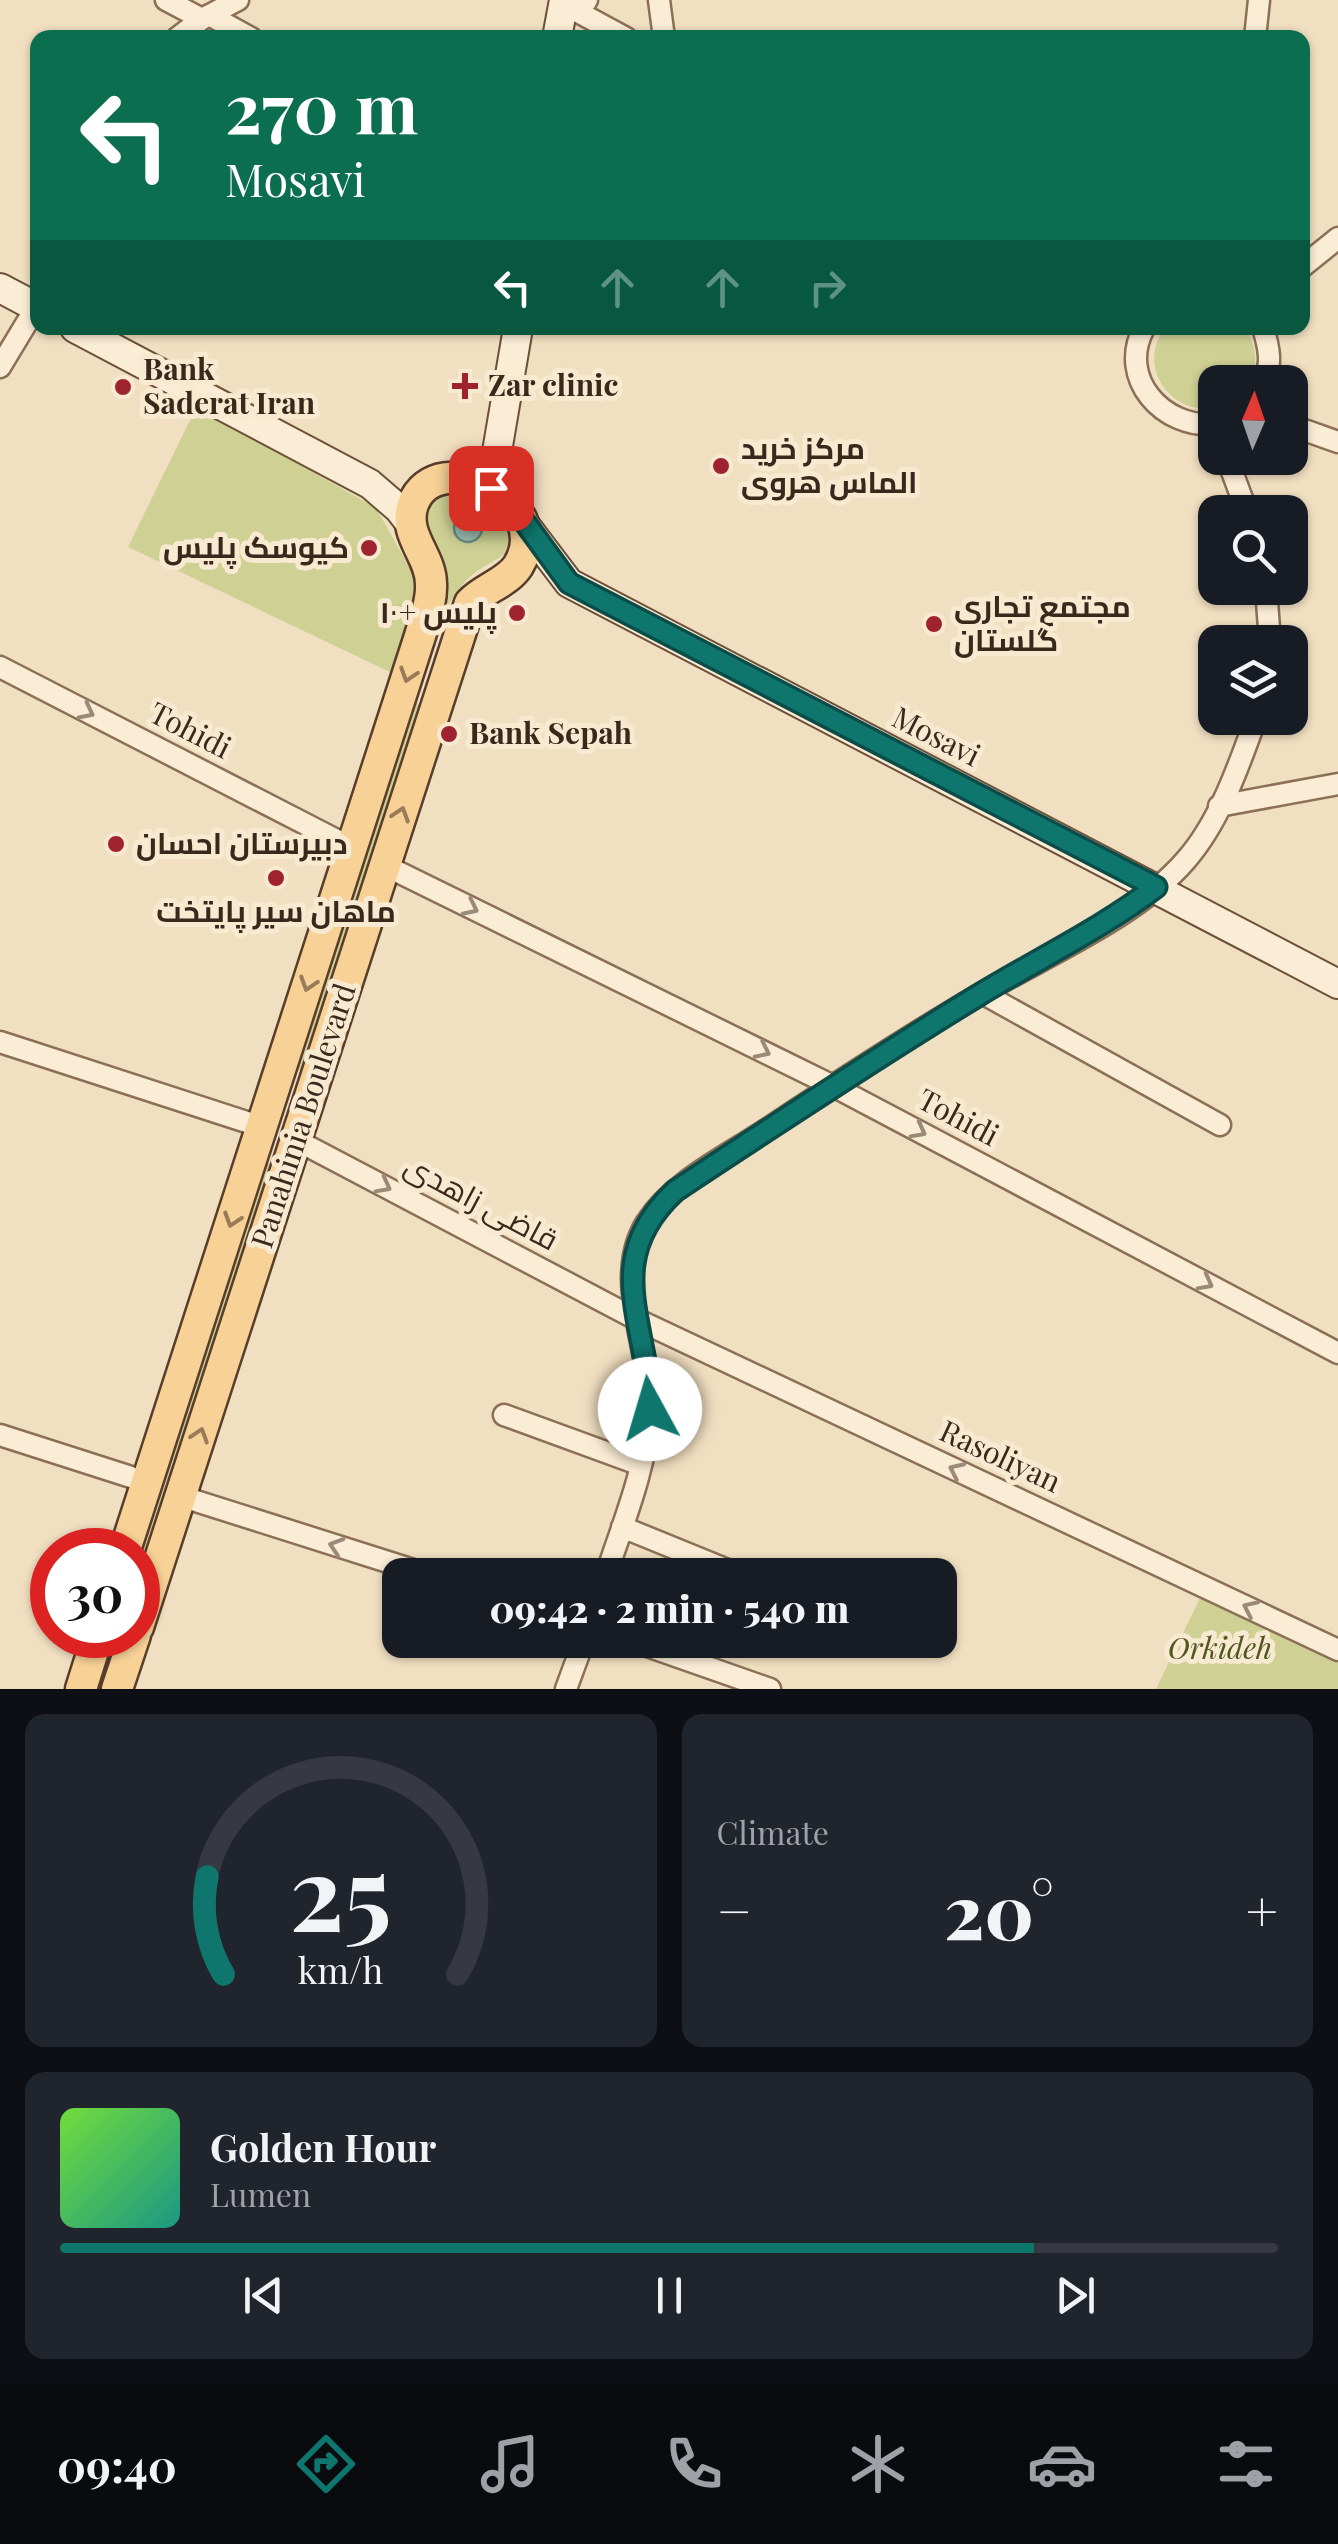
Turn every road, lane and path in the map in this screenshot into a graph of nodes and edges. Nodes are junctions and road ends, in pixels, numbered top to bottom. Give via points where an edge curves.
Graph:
1 (166, 0) edge
2 (238, 0) edge
3 (659, 0) edge
4 (1259, 0) edge
5 (577, 10) edge
6 (206, 17) junction
7 (188, 30) edge
8 (234, 30) edge
9 (612, 30) edge
10 (663, 30) edge
11 (1256, 30) edge
12 (1338, 238) edge
13 (1310, 260) edge
14 (0, 288) edge
15 (30, 303) edge
16 (30, 318) edge
17 (88, 335) edge
18 (517, 335) edge
19 (1138, 335) edge
20 (1265, 335) edge
21 (1269, 365) edge
22 (0, 367) edge
23 (1198, 424) edge
24 (1308, 431) edge
25 (1338, 442) edge
26 (443, 479) junction
27 (370, 484) junction
28 (491, 488) junction
29 (409, 522) junction
30 (525, 524) junction
31 (0, 667) edge
32 (1249, 735) edge
33 (1338, 784) edge
34 (1219, 806) junction
35 (352, 848) junction
36 (384, 864) junction
37 (1156, 887) junction
38 (1338, 984) edge
39 (982, 993) junction
40 (0, 1042) edge
41 (833, 1086) junction
42 (1220, 1125) dead end
43 (262, 1127) junction
44 (298, 1141) junction
45 (636, 1319) junction
46 (1338, 1353) edge
47 (504, 1415) dead end
48 (0, 1434) edge
49 (640, 1465) junction
50 (131, 1477) dead end
51 (180, 1496) junction
52 (622, 1526) junction
53 (132, 1528) edge
54 (160, 1558) edge
55 (612, 1558) edge
56 (699, 1558) edge
57 (382, 1560) edge
58 (1338, 1650) edge
59 (91, 1658) edge
60 (128, 1658) edge
61 (578, 1658) edge
62 (681, 1658) edge
63 (81, 1689) edge
64 (118, 1689) edge
65 (567, 1689) edge
66 (770, 1689) edge

1 - 6 street
2 - 6 street
3 - 10 street
4 - 11 street
5 - 9 street
6 - 7 street
6 - 8 street
12 - 13 street
14 - 15 main road
16 - 22 street
17 - 27 main road
18 - 28 main road
19 - 23 street via 1138,376 1147,395 1161,411
20 - 21 street
24 - 25 street
26 - 27 main road
26 - 28 main road via 468,478
26 - 29 main road via 414,501
27 - 29 main road
28 - 30 main road
29 -> 35 main road, Panahinia Boulevard via 432,580
36 -> 30 main road, Panahinia Boulevard via 470,603 517,567
30 - 37 main road, Mosavi via 569,583
31 -> 35 street, Tohidi
32 - 34 street
33 - 34 street
34 - 37 street via 1189,856
35 -> 43 main road, Panahinia Boulevard
36 -> 41 street, Tohidi
36 - 44 main road, Panahinia Boulevard
37 - 38 main road, Mosavi
37 - 39 street
39 - 41 street
39 - 42 street
40 - 43 street
41 - 45 street via 662,1204 633,1258
41 -> 46 street, Tohidi
43 - 44 main road
43 -> 53 main road, Panahinia Boulevard
44 -> 45 street, قاضی زاهدی
51 -> 44 main road, Panahinia Boulevard
45 - 49 street via 650,1382
58 -> 45 street, Rasoliyan
47 - 49 street
48 - 50 street
49 - 52 street
51 - 54 main road, Panahinia Boulevard
57 -> 51 street
52 - 55 street
52 - 56 street
59 - 63 main road
60 - 64 main road
61 - 65 street
62 - 66 street

